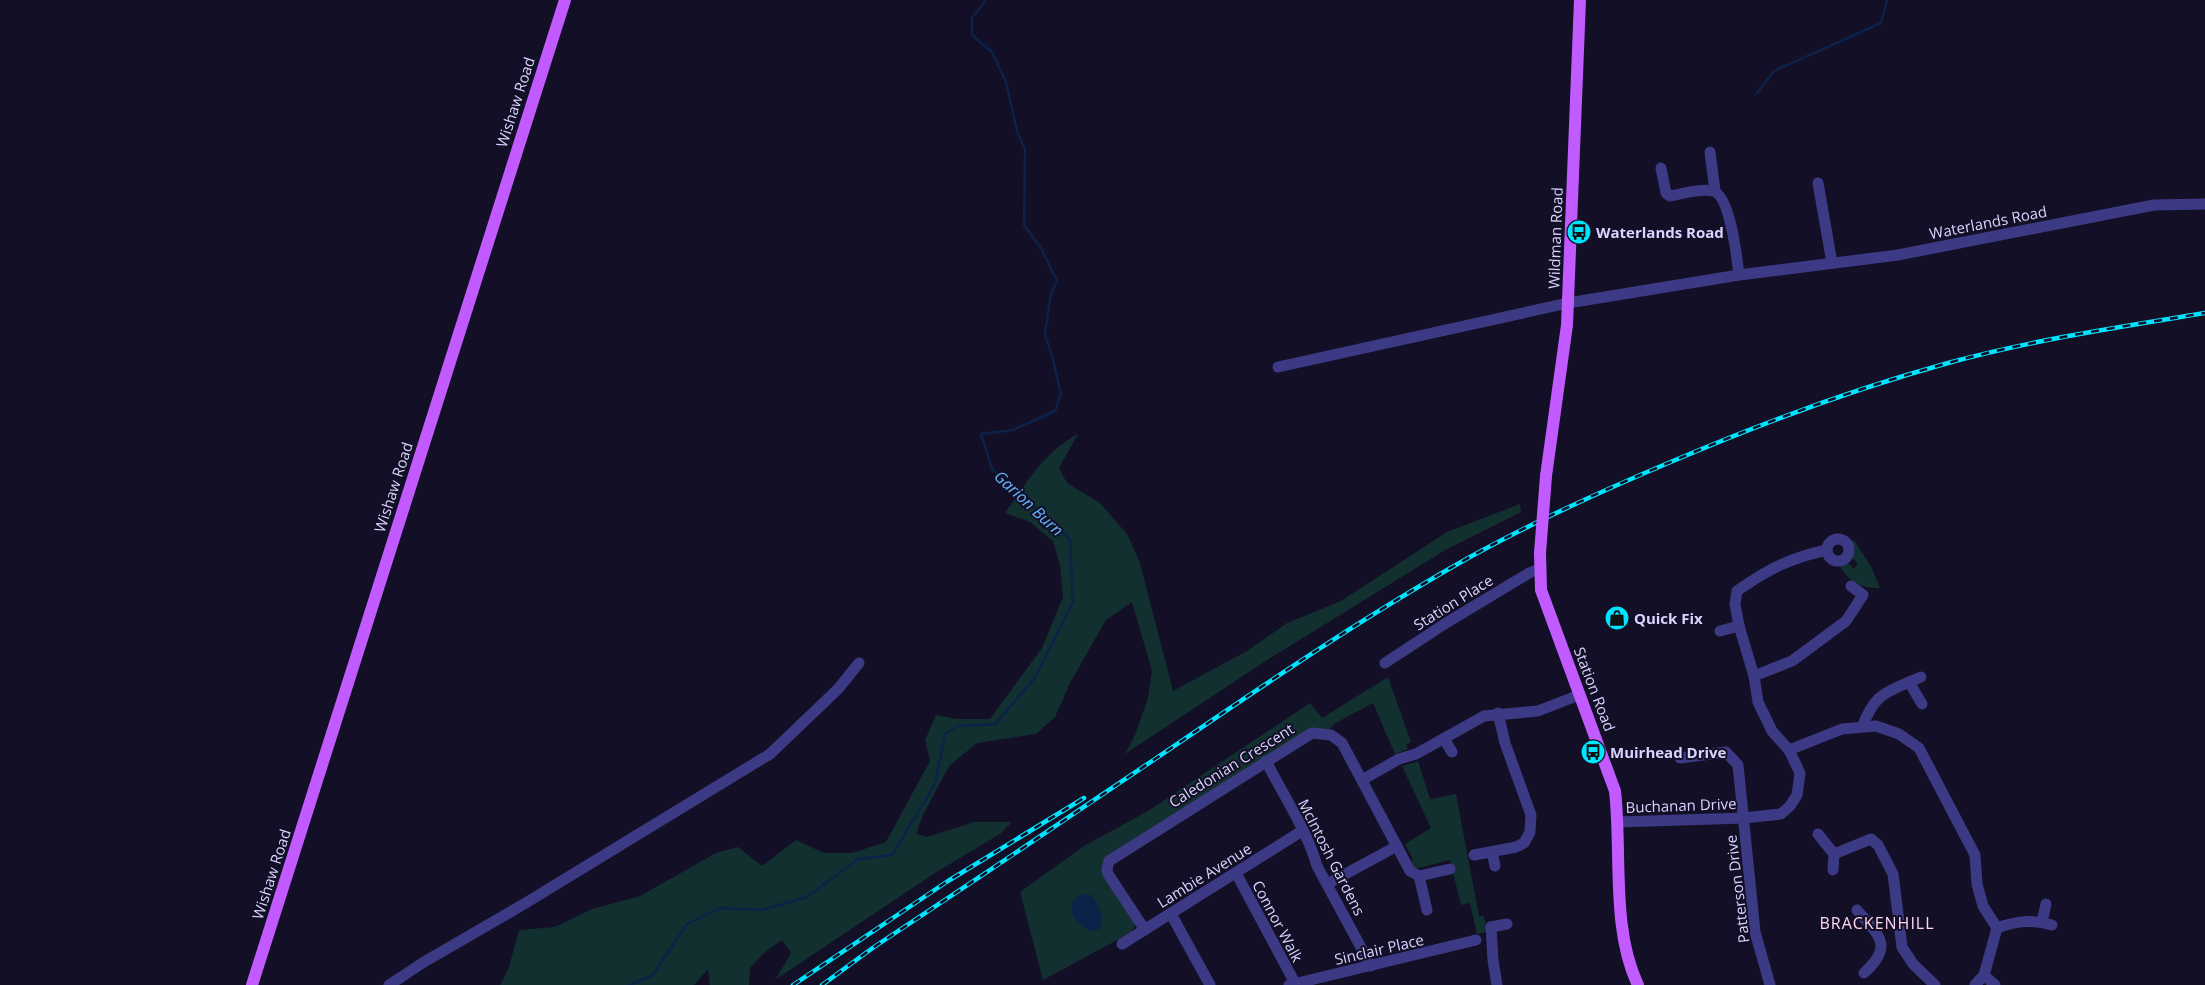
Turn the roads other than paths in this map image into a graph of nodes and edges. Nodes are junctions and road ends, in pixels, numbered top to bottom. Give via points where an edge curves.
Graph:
1 (565, 0) edge
2 (1580, 0) edge
3 (1710, 152) dead end
4 (1661, 168) dead end
5 (1818, 184) dead end
6 (1715, 191) junction
7 (2205, 204) edge
8 (1832, 263) junction
9 (1739, 275) junction
10 (1568, 303) junction
11 (1278, 366) dead end
12 (1827, 550) dead end
13 (1540, 553) joint
14 (1539, 569) junction
15 (1851, 586) dead end
16 (1739, 626) junction
17 (1720, 632) dead end
18 (859, 663) dead end
19 (1385, 663) dead end
20 (1754, 676) junction
21 (1921, 677) dead end
22 (1909, 682) junction
23 (1579, 695) junction
24 (1922, 704) dead end
25 (1498, 713) junction
26 (1862, 727) junction
27 (1444, 739) junction
28 (1789, 750) junction
29 (1452, 752) dead end
30 (1680, 758) dead end
31 (1266, 761) junction
32 (1362, 780) junction
33 (1744, 818) junction
34 (1618, 822) junction
35 (1302, 831) junction
36 (1818, 834) dead end
37 (1397, 846) junction
38 (1492, 852) junction
39 (1834, 854) junction
40 (1474, 855) dead end
41 (1495, 866) dead end
42 (1450, 869) dead end
43 (1833, 870) dead end
44 (1236, 873) junction
45 (1419, 876) junction
46 (1327, 884) junction
47 (2046, 904) dead end
48 (1427, 910) dead end
49 (1857, 910) dead end
50 (1171, 914) junction
51 (1489, 915) dead end
52 (1506, 924) dead end
53 (1492, 927) junction
54 (1997, 928) junction
55 (1145, 930) junction
56 (1900, 932) junction
57 (1880, 938) junction
58 (1476, 940) dead end
59 (1122, 944) dead end
60 (1371, 966) junction
61 (1864, 973) dead end
62 (1984, 976) junction
63 (1292, 984) edge
64 (252, 985) edge
65 (389, 985) edge
66 (1210, 985) edge
67 (1497, 985) edge
68 (1638, 985) edge
69 (1770, 985) edge
70 (1935, 985) edge
71 (1975, 985) edge
72 (1995, 985) edge

1 - 64 main road, Wishaw Road
2 - 10 main road, Wildman Road
3 - 6 street
4 - 6 street via 1666,193 1670,196
5 - 8 street
6 - 9 street via 1721,196 1734,235
7 - 8 street, Waterlands Road via 2154,205 1898,254
8 - 9 street, Waterlands Road
9 - 10 street, Waterlands Road
10 - 11 street, Waterlands Road
10 - 13 main road, Wildman Road, bridge via 1546,476
12 - 16 street, Buchanan Drive via 1801,556 1765,572 1738,591 1735,604
13 - 14 main road, Station Road
14 - 19 street, Station Place
14 - 23 main road, Station Road via 1542,590
15 - 20 street via 1869,594 1846,622 1792,661
16 - 17 street
16 - 20 street, Buchanan Drive
18 - 65 street via 770,754
20 - 28 street, Buchanan Drive via 1758,702 1772,731
21 - 22 street
22 - 24 street
22 - 26 street via 1883,694 1870,706
23 - 25 street via 1538,710
23 - 34 main road, Station Road via 1615,791
25 - 27 street via 1484,716
25 - 38 street via 1532,824 1524,843
26 - 28 street via 1842,729
26 - 54 street via 1876,726 1899,734 1919,748 1975,855 1977,884 1983,906
27 - 29 street
27 - 32 street
28 - 33 street, Buchanan Drive via 1800,773 1797,795 1790,806 1781,814
30 - 33 street, Patterson Drive via 1726,752 1738,765
31 - 32 street, Caledonian Crescent via 1308,735 1325,733 1342,743
31 - 35 street, McIntosh Gardens
31 - 55 street, Caledonian Crescent via 1109,861 1108,874
32 - 37 street, Caledonian Crescent
33 - 34 street, Buchanan Drive
33 - 69 street, Patterson Drive via 1754,932
34 - 68 main road, Station Road via 1623,939
35 - 44 street, Lambie Avenue
35 - 46 street, McIntosh Gardens
36 - 39 street
37 - 45 street, Caledonian Crescent via 1410,871
37 - 46 street
38 - 40 street
38 - 41 street
39 - 43 street
39 - 56 street via 1871,839 1878,845 1893,874
42 - 45 street
44 - 50 street, Lambie Avenue
44 - 63 street, Connor Walk
45 - 48 street, Caledonian Crescent
46 - 60 street, McIntosh Gardens
47 - 54 street via 2047,923 2018,921
49 - 57 street
50 - 55 street, Lambie Avenue
50 - 66 street
51 - 53 street
52 - 53 street
53 - 67 street
54 - 62 street
55 - 59 street, Lambie Avenue
56 - 57 street
56 - 70 street via 1902,947 1913,964
57 - 61 street via 1882,947 1875,963
58 - 60 street, Sinclair Place
60 - 63 street, Sinclair Place
62 - 71 street
62 - 72 street

